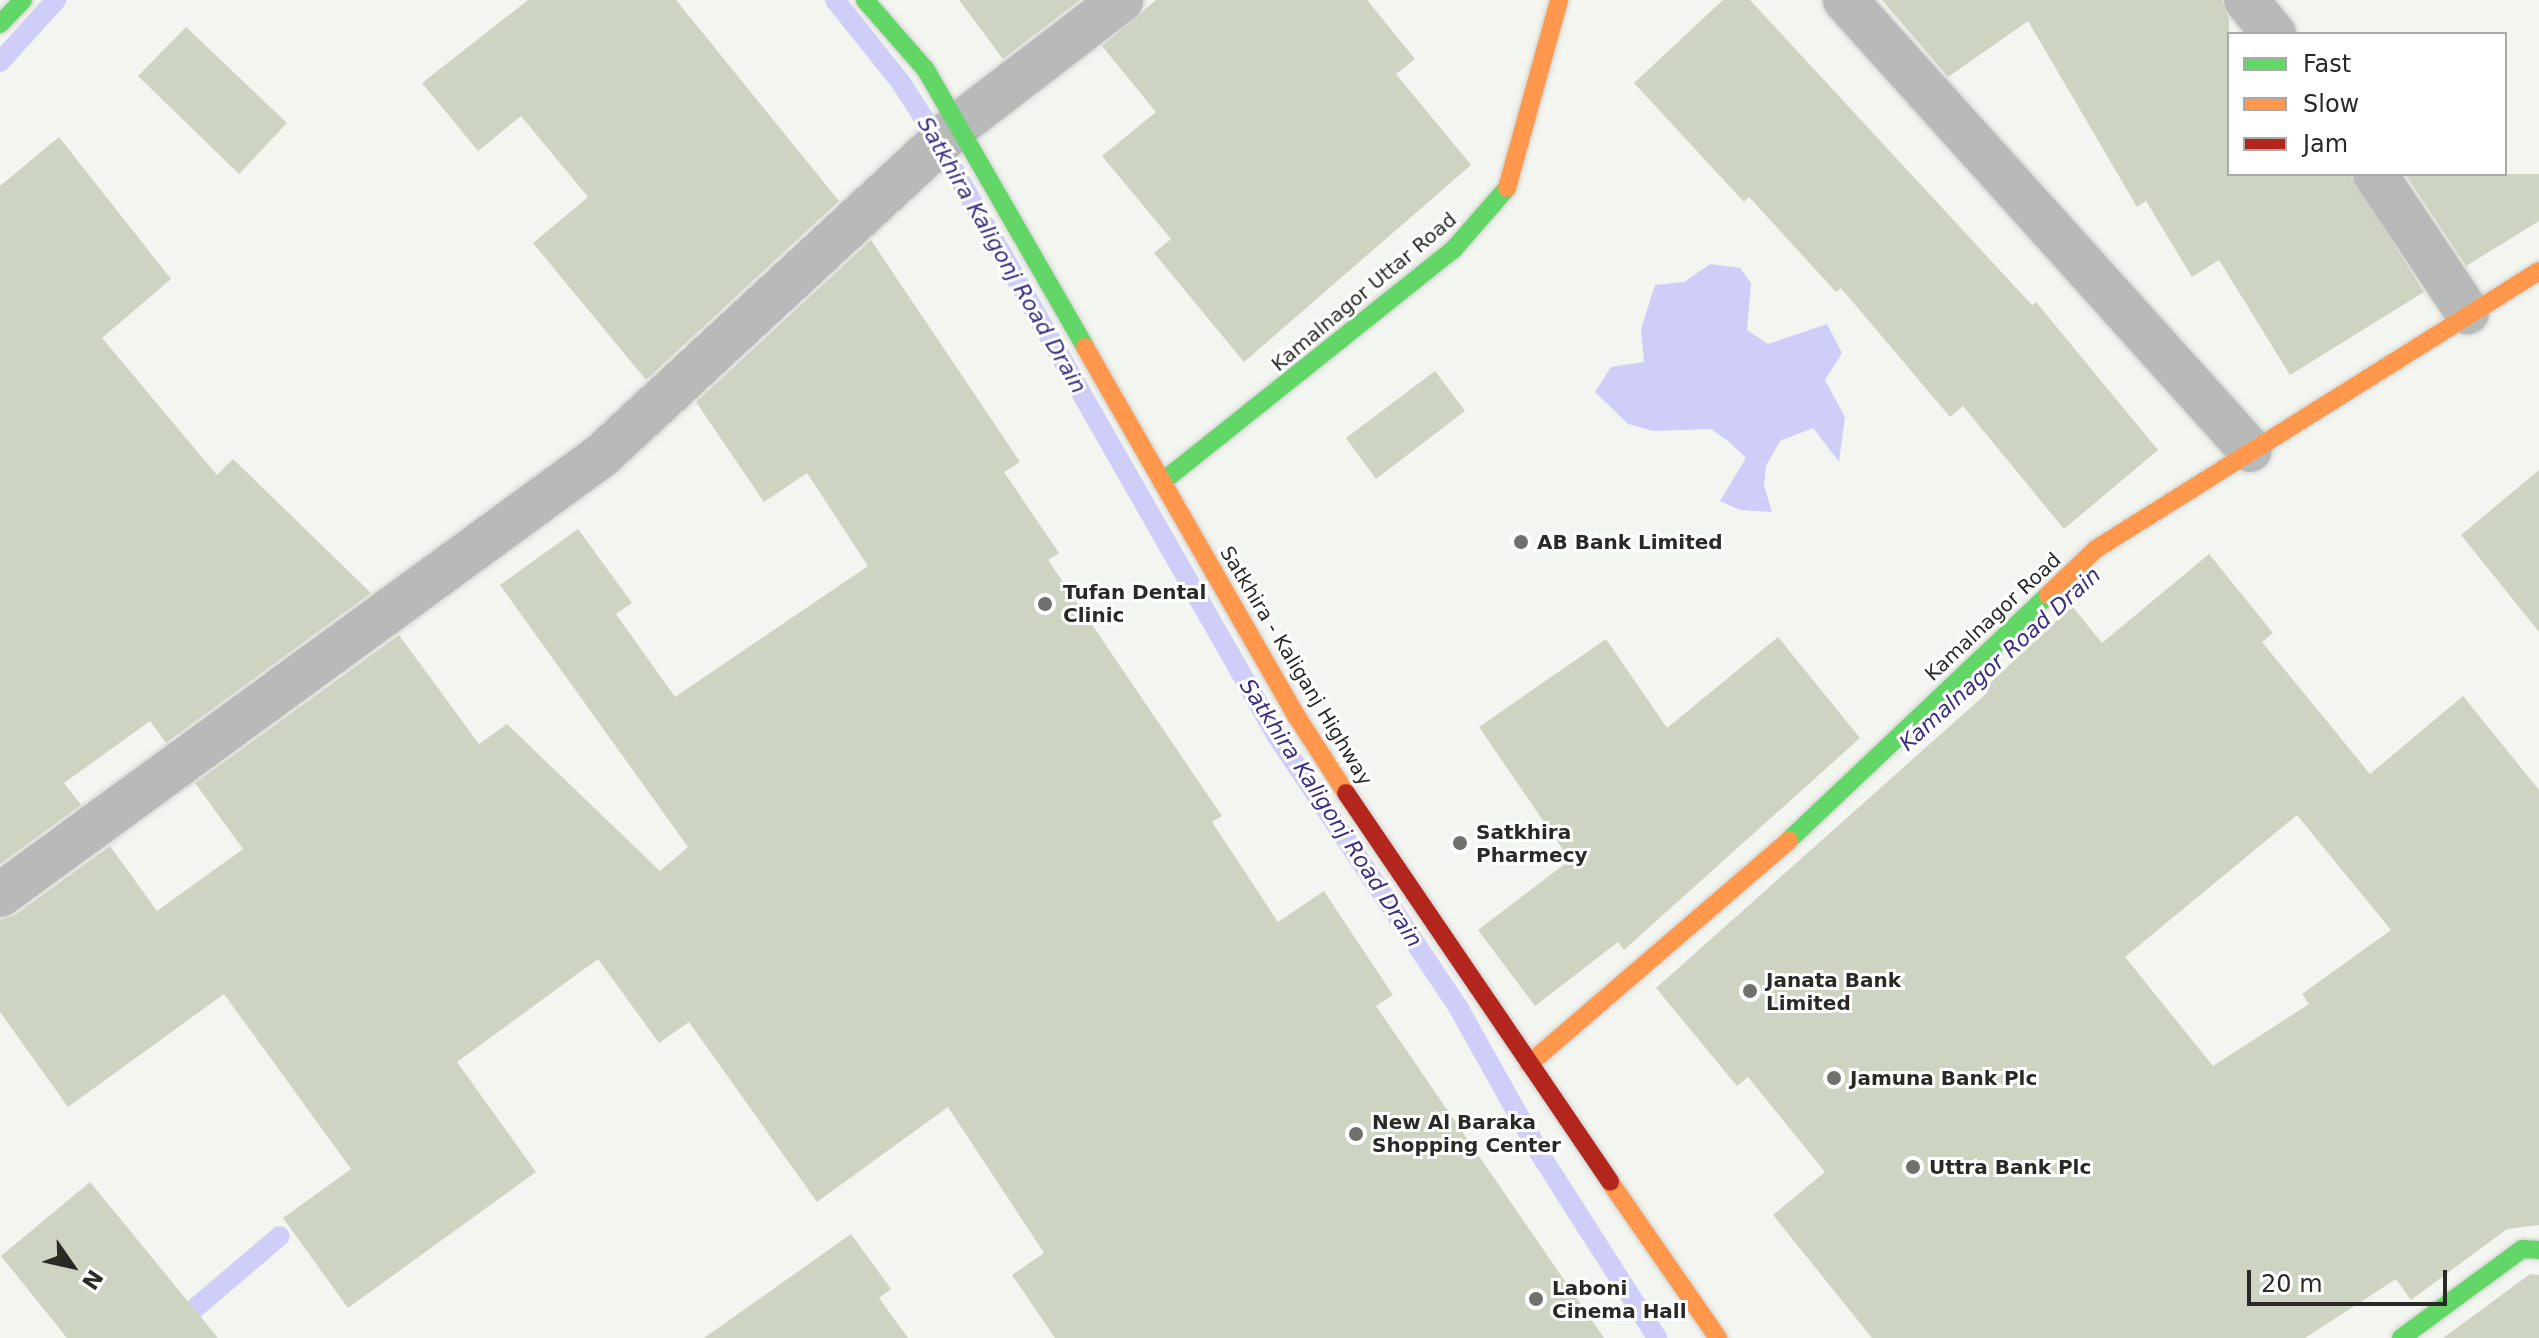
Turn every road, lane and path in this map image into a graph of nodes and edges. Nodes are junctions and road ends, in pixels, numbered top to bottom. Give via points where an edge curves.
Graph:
1 (23, 0) edge
2 (865, 0) edge
3 (1121, 0) edge
4 (1559, 0) edge
5 (1845, 0) edge
6 (2246, 0) edge
7 (0, 24) edge
8 (2272, 32) edge
9 (957, 126) junction
10 (2376, 176) edge
11 (2539, 271) edge
12 (2467, 312) junction
13 (2250, 450) junction
14 (1162, 482) junction
15 (0, 895) edge
16 (1529, 1064) junction
17 (2531, 1245) edge
18 (1718, 1338) edge
19 (2401, 1338) edge

1 - 7 main road
2 - 9 main road, Satkhira - Kaliganj Highway via 926,70
3 - 9 street
4 - 14 main road, Kamalnagor Uttar Road via 1505,195 1453,250 1333,351
5 - 13 street
6 - 8 street
9 - 14 main road, Satkhira - Kaliganj Highway
9 - 15 street via 601,456
10 - 12 street
11 - 12 main road, Kamalnagor Road
12 - 13 main road, Kamalnagor Road
13 - 16 main road, Kamalnagor Road via 2096,549 1776,852
14 - 16 main road, Satkhira - Kaliganj Highway via 1297,717
16 - 18 main road, Satkhira - Kaliganj Highway
17 - 19 main road

